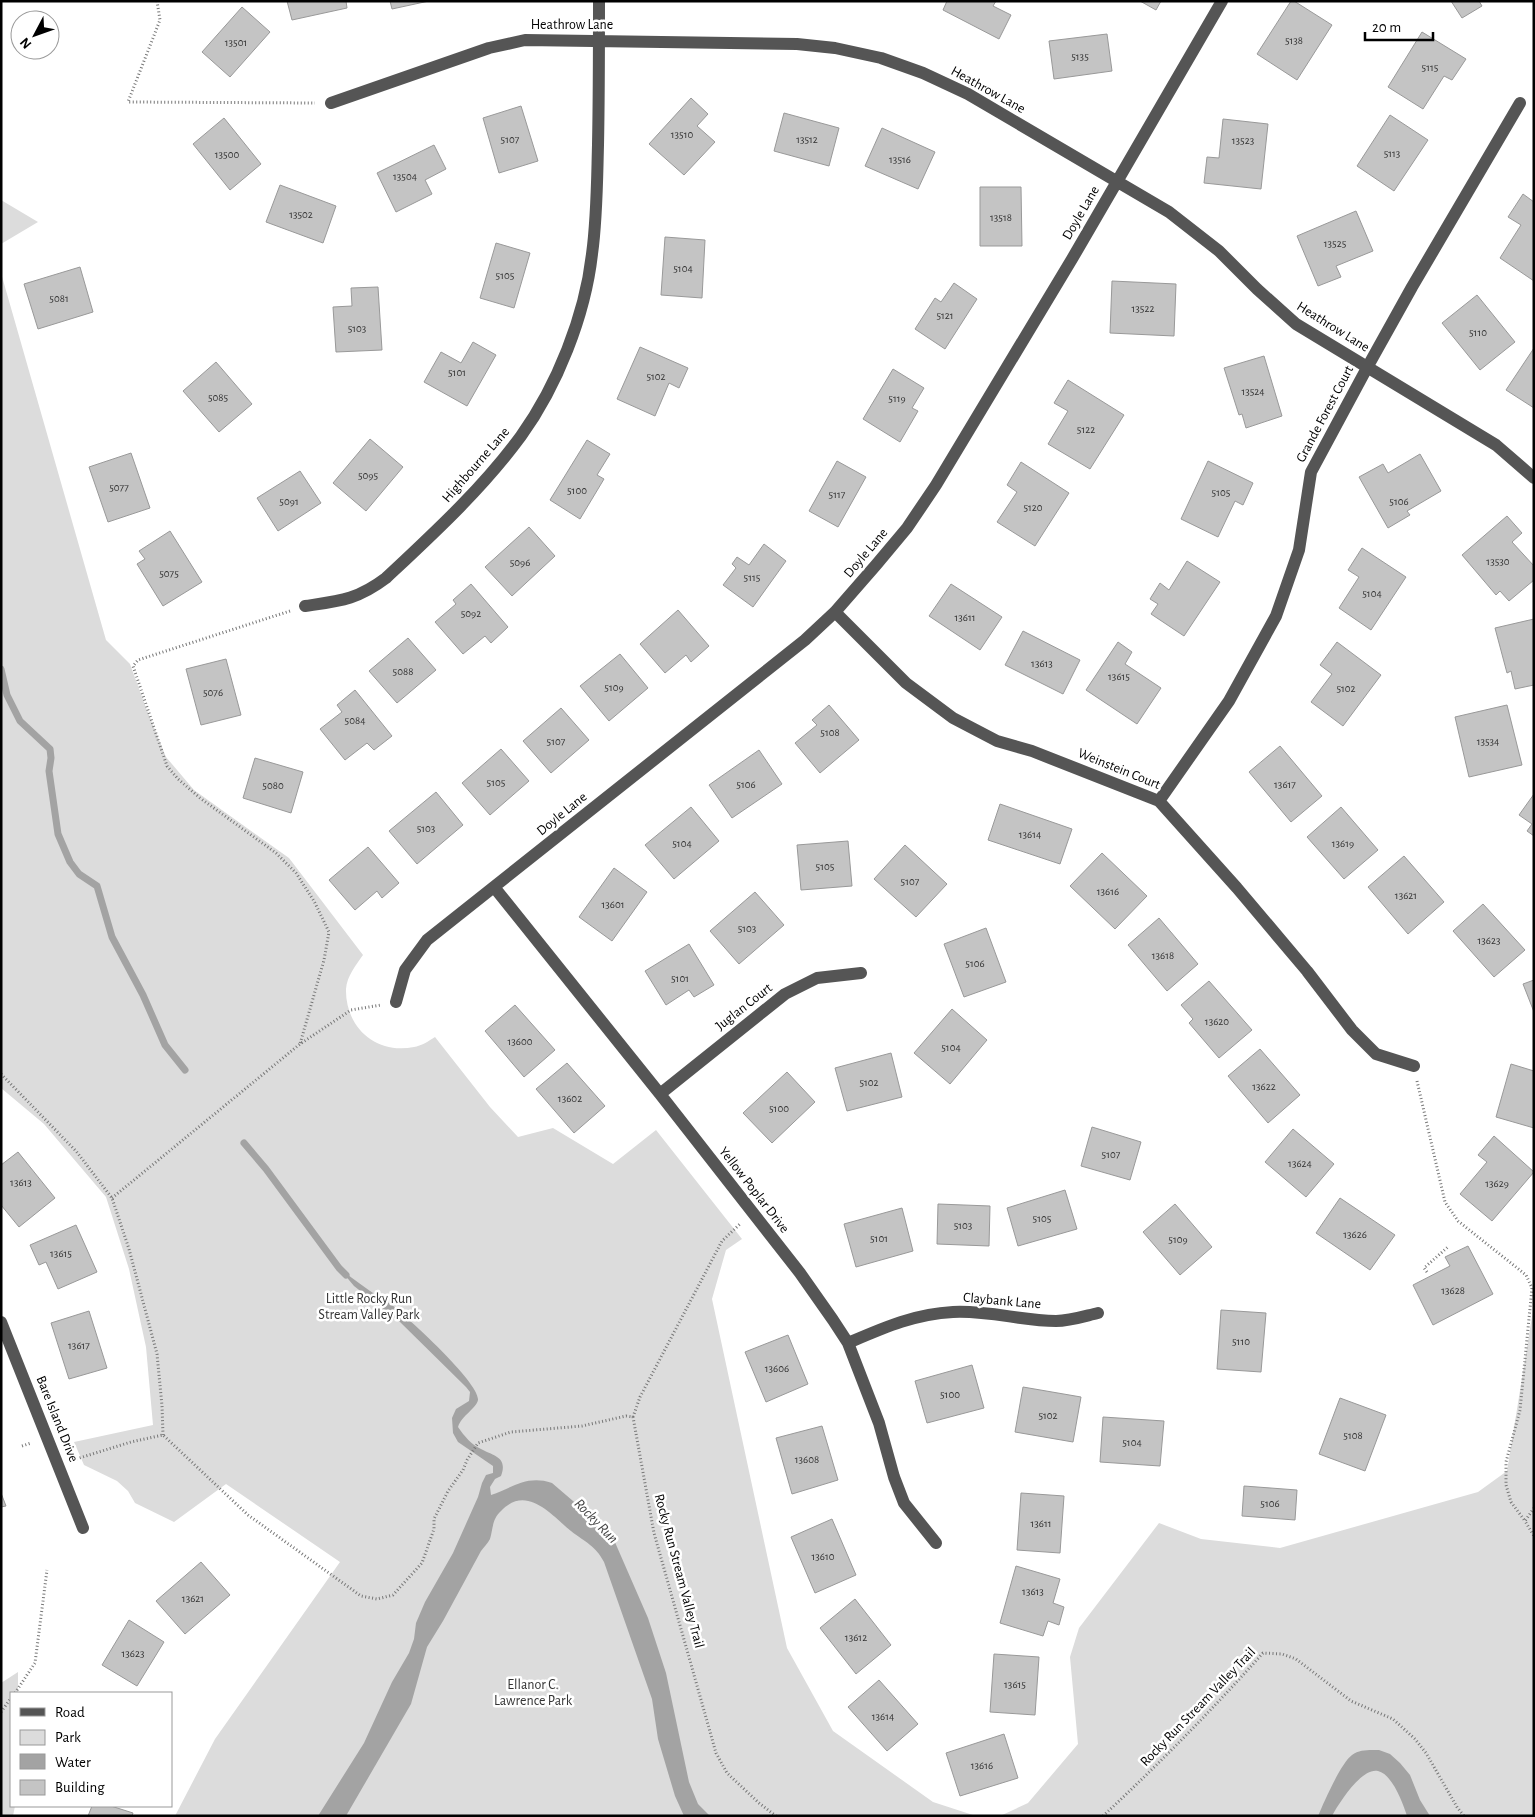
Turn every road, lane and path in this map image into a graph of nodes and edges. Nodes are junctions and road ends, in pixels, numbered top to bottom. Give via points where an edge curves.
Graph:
1 (156, 1) edge
2 (599, 1) edge
3 (1222, 1) edge
4 (600, 40) junction
5 (1520, 102) dead end
6 (331, 103) joint
7 (1116, 182) junction
8 (1368, 366) junction
9 (1534, 478) edge
10 (305, 606) joint
11 (835, 612) junction
12 (1159, 801) junction
13 (494, 887) junction
14 (861, 974) dead end
15 (396, 1002) joint
16 (300, 1044) junction
17 (1414, 1066) joint
18 (1, 1074) edge
19 (660, 1094) junction
20 (112, 1198) junction
21 (753, 1213) junction
22 (1449, 1246) dead end
23 (1427, 1272) dead end
24 (1098, 1313) dead end
25 (1, 1322) edge
26 (848, 1343) junction
27 (634, 1418) junction
28 (163, 1435) junction
29 (22, 1446) dead end
30 (54, 1451) junction
31 (1534, 1508) edge
32 (1525, 1521) junction
33 (83, 1528) dead end
34 (1534, 1536) edge
35 (936, 1543) dead end
36 (47, 1570) dead end
37 (16, 1692) edge
38 (10, 1699) edge
39 (1, 1712) edge
40 (776, 1816) edge
41 (1104, 1816) edge
42 (1464, 1816) edge

1 - 6 path via 160,20 128,102
2 - 4 street, Highbourne Lane
3 - 7 street, Doyle Lane
4 - 6 street, Heathrow Lane via 507,43
4 - 7 street, Heathrow Lane via 797,44 881,58 968,94
4 - 10 street, Highbourne Lane via 592,256 577,322 550,389 490,476 386,578 350,599
5 - 8 street, Grande Forest Court
7 - 8 street, Heathrow Lane via 1169,212 1219,251 1296,324
7 - 11 street, Doyle Lane via 936,485 907,528
8 - 9 street, Heathrow Lane via 1496,445
8 - 12 street, Grande Forest Court via 1311,472 1299,550 1276,616 1229,701
10 - 16 path via 138,660 133,666 168,766 200,798 276,853 296,873 329,932
11 - 12 street, Weinstein Court via 906,683 952,718 997,741 1032,751
11 - 13 street, Doyle Lane via 805,640
12 - 17 street, Weinstein Court via 1244,895 1352,1030 1376,1054
13 - 15 street, Doyle Lane via 427,940 406,970
13 - 19 street, Yellow Poplar Drive
14 - 19 street, Juglan Court via 817,978 786,994
15 - 16 path via 351,1010
16 - 20 path
17 - 32 path via 1445,1202 1458,1221 1526,1275 1532,1288 1520,1410 1506,1462 1506,1485 1511,1502
18 - 20 path via 76,1150
19 - 21 street, Yellow Poplar Drive
20 - 28 path via 157,1354
21 - 26 street, Yellow Poplar Drive via 800,1273
21 - 27 path via 722,1241 640,1397
22 - 23 path via 1424,1268
24 - 26 street, Claybank Lane via 1058,1321 978,1312 934,1314 898,1322
25 - 30 street, Bare Island Drive
26 - 35 street, Yellow Poplar Drive via 879,1423 904,1502
27 - 28 path via 626,1416 582,1426 511,1432 478,1443 434,1519 434,1529 422,1563 393,1595 376,1599 361,1596 248,1515
27 - 40 path, Rocky Run Stream Valley Trail via 654,1533 716,1753 727,1773
28 - 30 path via 73,1460
29 - 30 path via 34,1442
30 - 33 street, Bare Island Drive
31 - 32 path
32 - 34 path
36 - 37 path via 35,1663
38 - 39 path
41 - 42 path, Rocky Run Stream Valley Trail via 1209,1713 1264,1653 1296,1659 1352,1701 1393,1719 1426,1753

